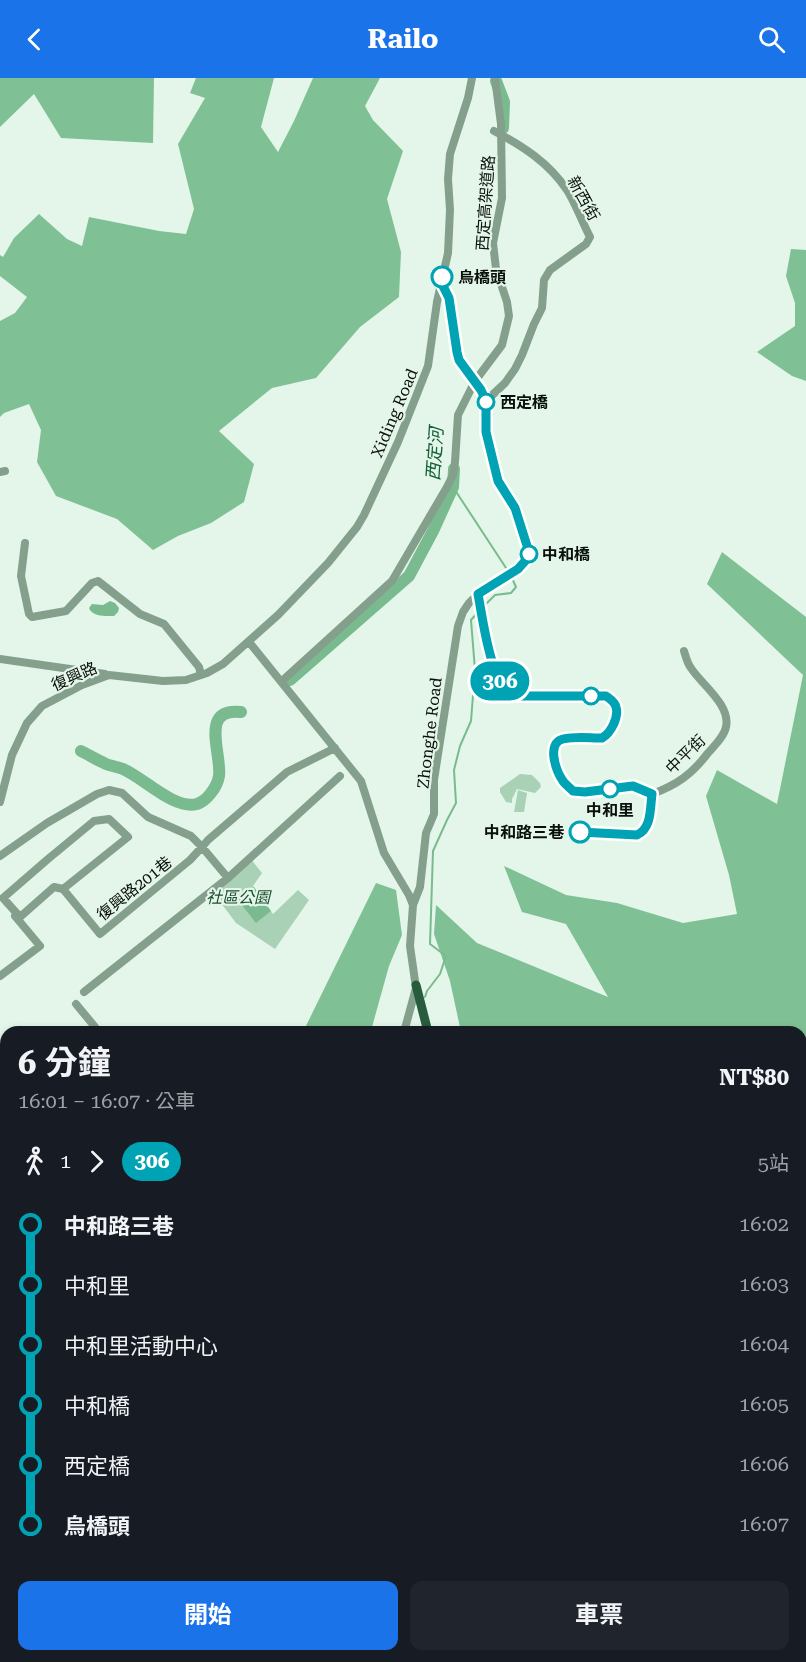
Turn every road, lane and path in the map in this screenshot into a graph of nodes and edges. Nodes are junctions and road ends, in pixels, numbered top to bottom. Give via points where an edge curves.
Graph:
1 (471, 78) edge
2 (495, 78) edge
3 (494, 131) dead end
4 (441, 282) junction
5 (474, 381) junction
6 (486, 401) junction
7 (25, 543) dead end
8 (478, 594) junction
9 (463, 612) junction
10 (481, 613) junction
11 (249, 642) junction
12 (684, 651) dead end
13 (0, 660) edge
14 (109, 675) junction
15 (201, 675) junction
16 (282, 681) junction
17 (335, 748) junction
18 (340, 776) dead end
19 (3, 780) edge
20 (0, 802) edge
21 (202, 848) junction
22 (0, 855) edge
23 (228, 878) junction
24 (405, 886) junction
25 (420, 887) junction
26 (63, 889) junction
27 (0, 899) edge
28 (413, 905) junction
29 (0, 976) edge
30 (416, 985) junction
31 (84, 992) dead end
32 (413, 1000) junction
33 (76, 1004) dead end
34 (422, 1009) junction
35 (94, 1026) edge
36 (406, 1026) edge
37 (426, 1026) edge

1 - 4 street, Xiding Road via 450,154 448,253
2 - 5 street, 西定高架道路, bridge via 501,124 502,198 493,243 508,316 502,345
3 - 6 street, 新西街 via 530,151 555,174 568,191 590,237 550,270 544,280 542,308 519,362
4 - 5 street via 449,298 459,360
4 - 11 street, Xiding Road via 428,366 364,515 328,563
5 - 6 street
5 - 16 street, 西定高架道路 via 458,415 453,475 392,581
6 - 8 street, Zhonghe Road via 486,432 498,481 515,508 529,552 512,574
7 - 15 street via 21,576 32,617 66,611 98,581 140,614 164,624 199,667
8 - 9 street, Zhonghe Road
8 - 10 street, 中平街
9 - 10 street via 470,608
9 - 25 street, Zhonghe Road
10 - 12 street, 中平街 via 490,653 507,692 513,696 606,696 616,704 616,719 607,735 561,739 556,744 556,766 573,791 633,786 652,794 683,780 702,761 725,730 726,717 710,688 689,666
11 - 15 street, 復興路 via 223,664
11 - 16 street, Zhonghe Road
13 - 14 street
14 - 15 street, 復興路 via 162,681
14 - 19 street, 復興路 via 51,700 35,712
16 - 17 street, Zhonghe Road
17 - 21 street, 復興路201巷 via 287,772
17 - 24 street, Zhonghe Road via 361,782 384,853
18 - 23 street
19 - 20 street, 復興路
21 - 22 street via 191,836 148,816 122,793 109,790 47,823
21 - 23 street
21 - 26 street, 復興路201巷 via 100,934
23 - 31 street
24 - 25 street via 413,892
24 - 28 street, Zhonghe Road
25 - 28 street, Zhonghe Road
26 - 26 street via 128,837 109,819 94,821 3,898 20,918 54,887
27 - 29 street via 40,946
28 - 30 street, Zhonghe Road via 410,946
30 - 32 street, Zhonghe Road
30 - 34 main road
32 - 34 main road
32 - 36 street, Zhonghe Road
33 - 35 street
34 - 37 main road

